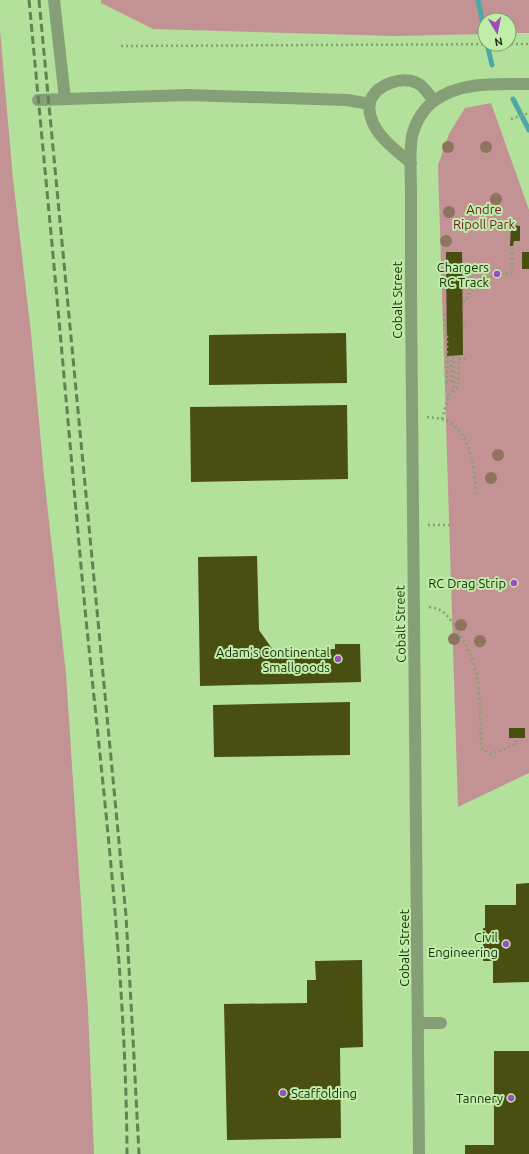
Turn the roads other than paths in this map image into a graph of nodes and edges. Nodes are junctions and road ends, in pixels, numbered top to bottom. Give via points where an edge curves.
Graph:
1 (54, 0) edge
2 (529, 84) edge
3 (64, 99) junction
4 (38, 100) dead end
5 (434, 101) junction
6 (370, 104) junction
7 (411, 163) junction
8 (418, 1023) junction
9 (441, 1023) dead end
10 (419, 1154) edge

1 - 3 street
2 - 5 street via 466,87
3 - 4 street
3 - 6 street via 187,95 347,100
5 - 6 street via 424,88 405,80 393,82 380,89 374,94
5 - 7 street, Cobalt Street via 416,124 412,136
6 - 7 street via 373,124
7 - 8 street, Cobalt Street
8 - 9 street
8 - 10 street, Cobalt Street

